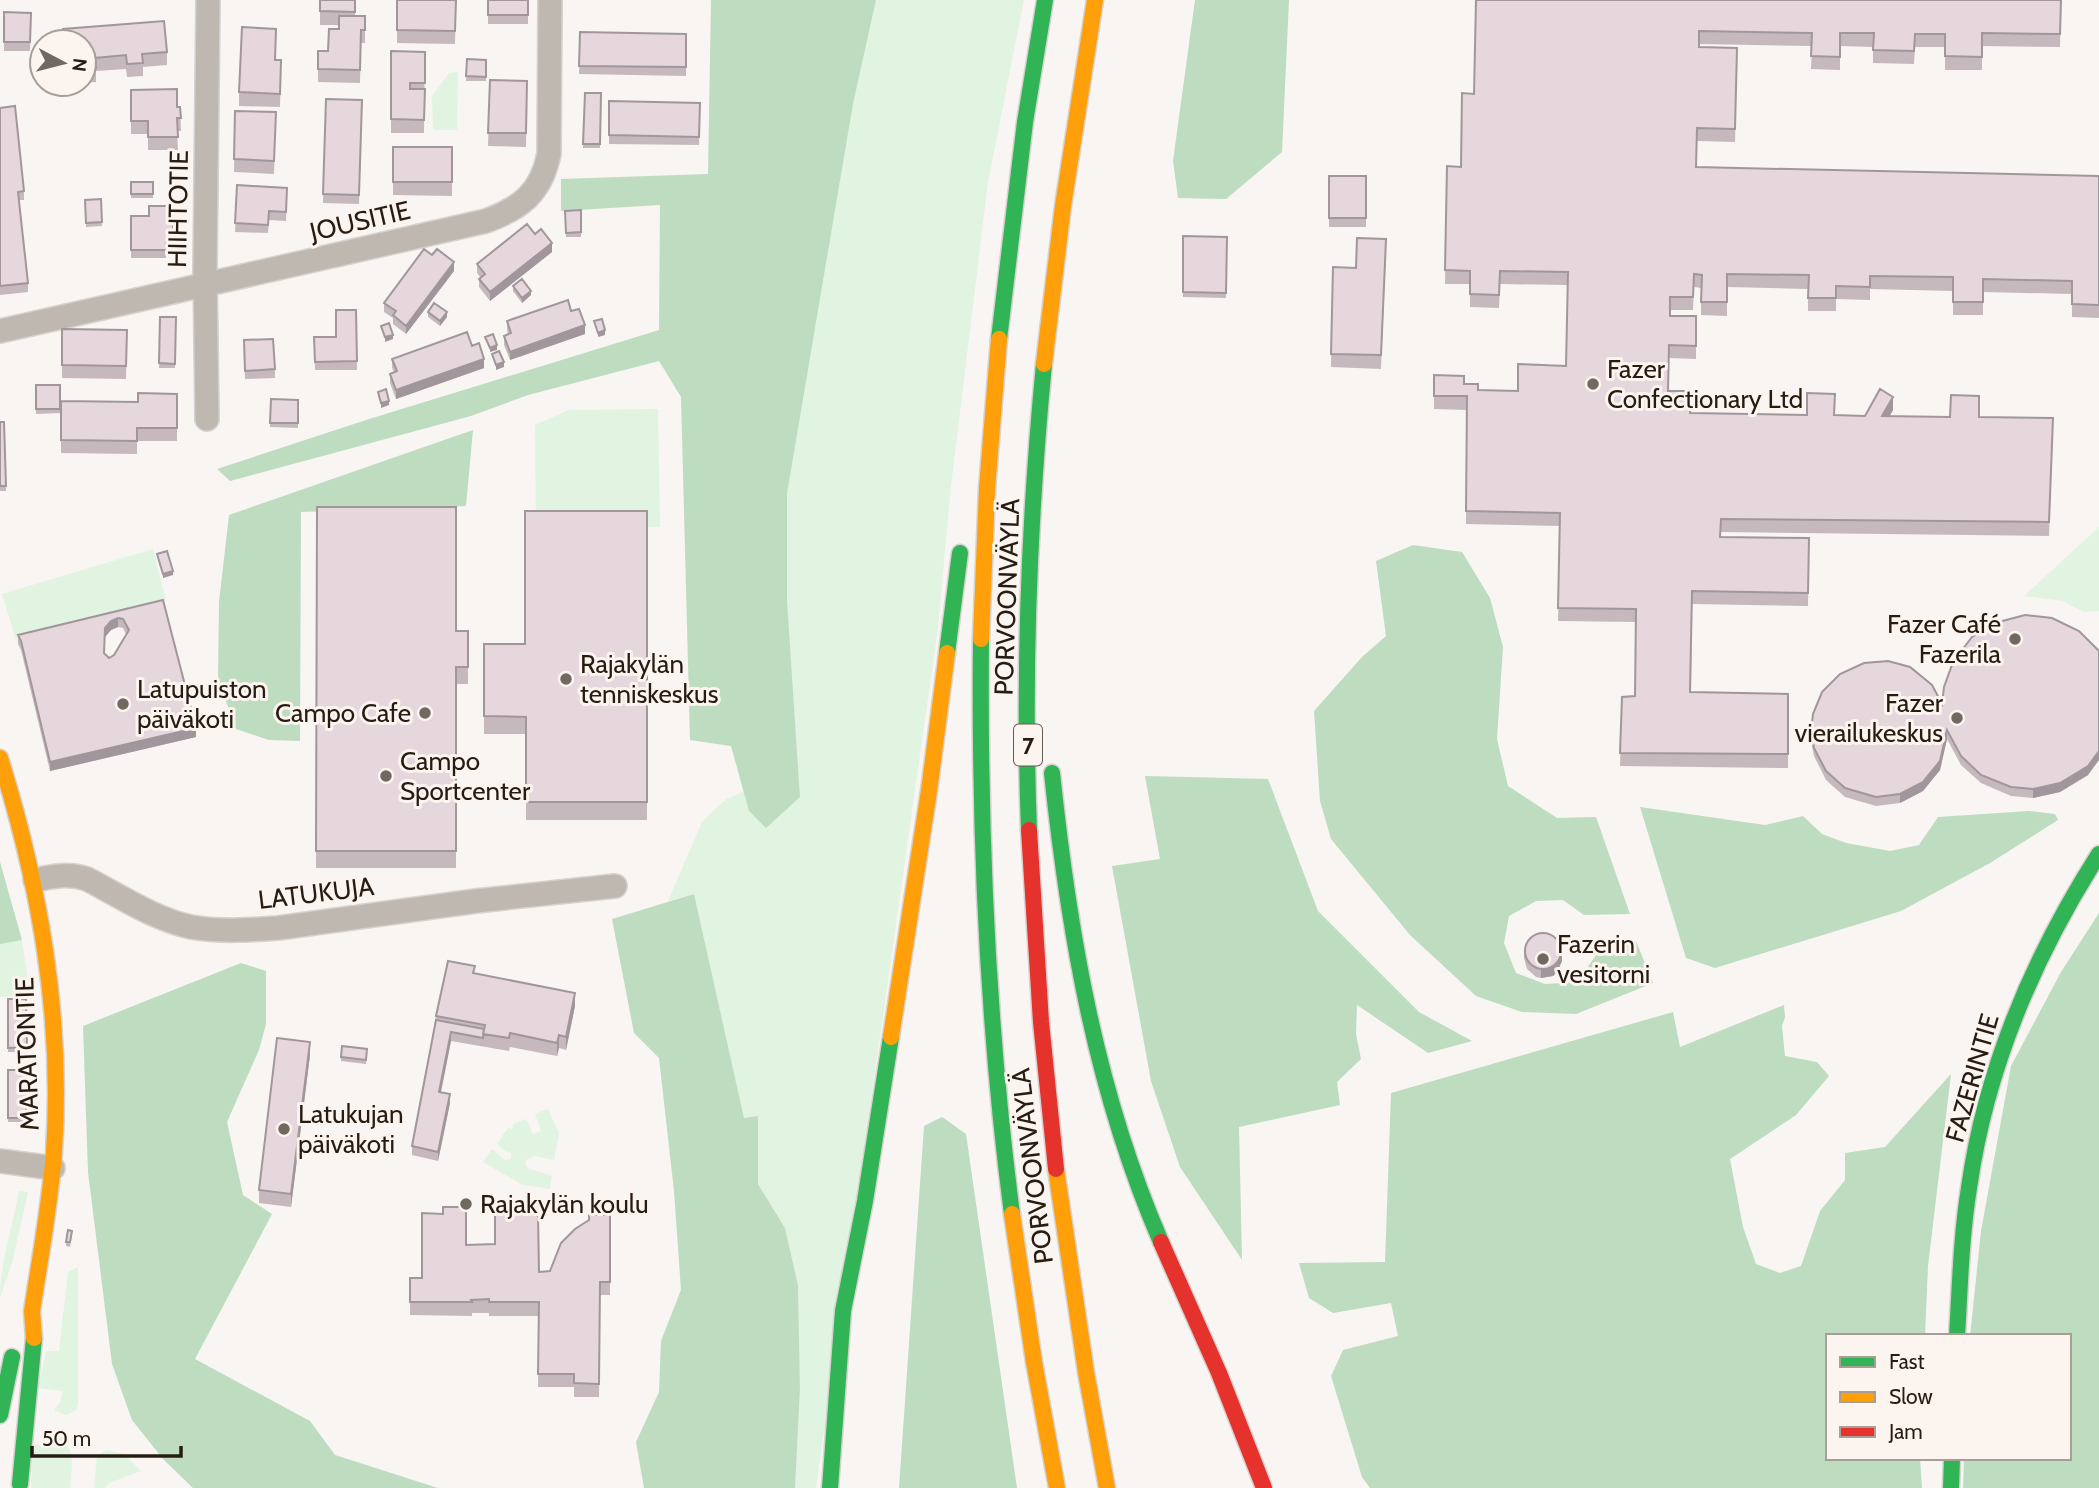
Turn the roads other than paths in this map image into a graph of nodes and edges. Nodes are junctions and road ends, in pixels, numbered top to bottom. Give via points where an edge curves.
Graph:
1 (208, 0) edge
2 (550, 0) edge
3 (1045, 0) edge
4 (1095, 0) edge
5 (205, 286) junction
6 (0, 331) edge
7 (996, 363) junction
8 (978, 414) dead end
9 (207, 419) dead end
10 (961, 536) dead end
11 (1030, 552) junction
12 (1043, 674) dead end
13 (1051, 753) dead end
14 (0, 758) edge
15 (2099, 854) edge
16 (34, 880) junction
17 (615, 886) dead end
18 (0, 1161) edge
19 (52, 1168) junction
20 (32, 1311) junction
21 (1957, 1334) edge
22 (0, 1415) edge
23 (1952, 1460) edge
24 (8, 1468) dead end
25 (20, 1486) edge
26 (830, 1488) edge
27 (1058, 1488) edge
28 (1107, 1488) edge
29 (1264, 1488) edge
30 (1951, 1488) edge

1 - 5 street, HIIHTOTIE
2 - 5 street, JOUSITIE via 549,154 541,179 523,203 485,222
3 - 7 main road, PORVOONVÄYLÄ / 7 via 1007,242
4 - 11 main road, PORVOONVÄYLÄ / 7 via 1048,319
5 - 6 street, JOUSITIE
5 - 9 street, HIIHTOTIE
7 - 8 main road
7 - 27 main road, PORVOONVÄYLÄ / 7 via 982,576 980,743 988,981 1019,1264
10 - 26 main road via 912,901 843,1311
11 - 12 main road
11 - 28 main road, PORVOONVÄYLÄ / 7 via 1029,801 1041,1024 1070,1274
13 - 29 main road via 1070,927 1103,1079 1163,1248 1242,1426
14 - 16 main road, MARATONTIE
15 - 21 main road, FAZERINTIE via 2040,956 1992,1082 1972,1166
16 - 17 street, LATUKUJA via 74,875 163,918 192,927 246,930
16 - 19 main road, MARATONTIE via 55,1025
18 - 19 street
19 - 20 main road, MARATONTIE
20 - 22 main road, MARATONTIE via 17,1336
20 - 25 main road, MARATONTIE via 34,1351
23 - 30 main road
24 - 25 main road

